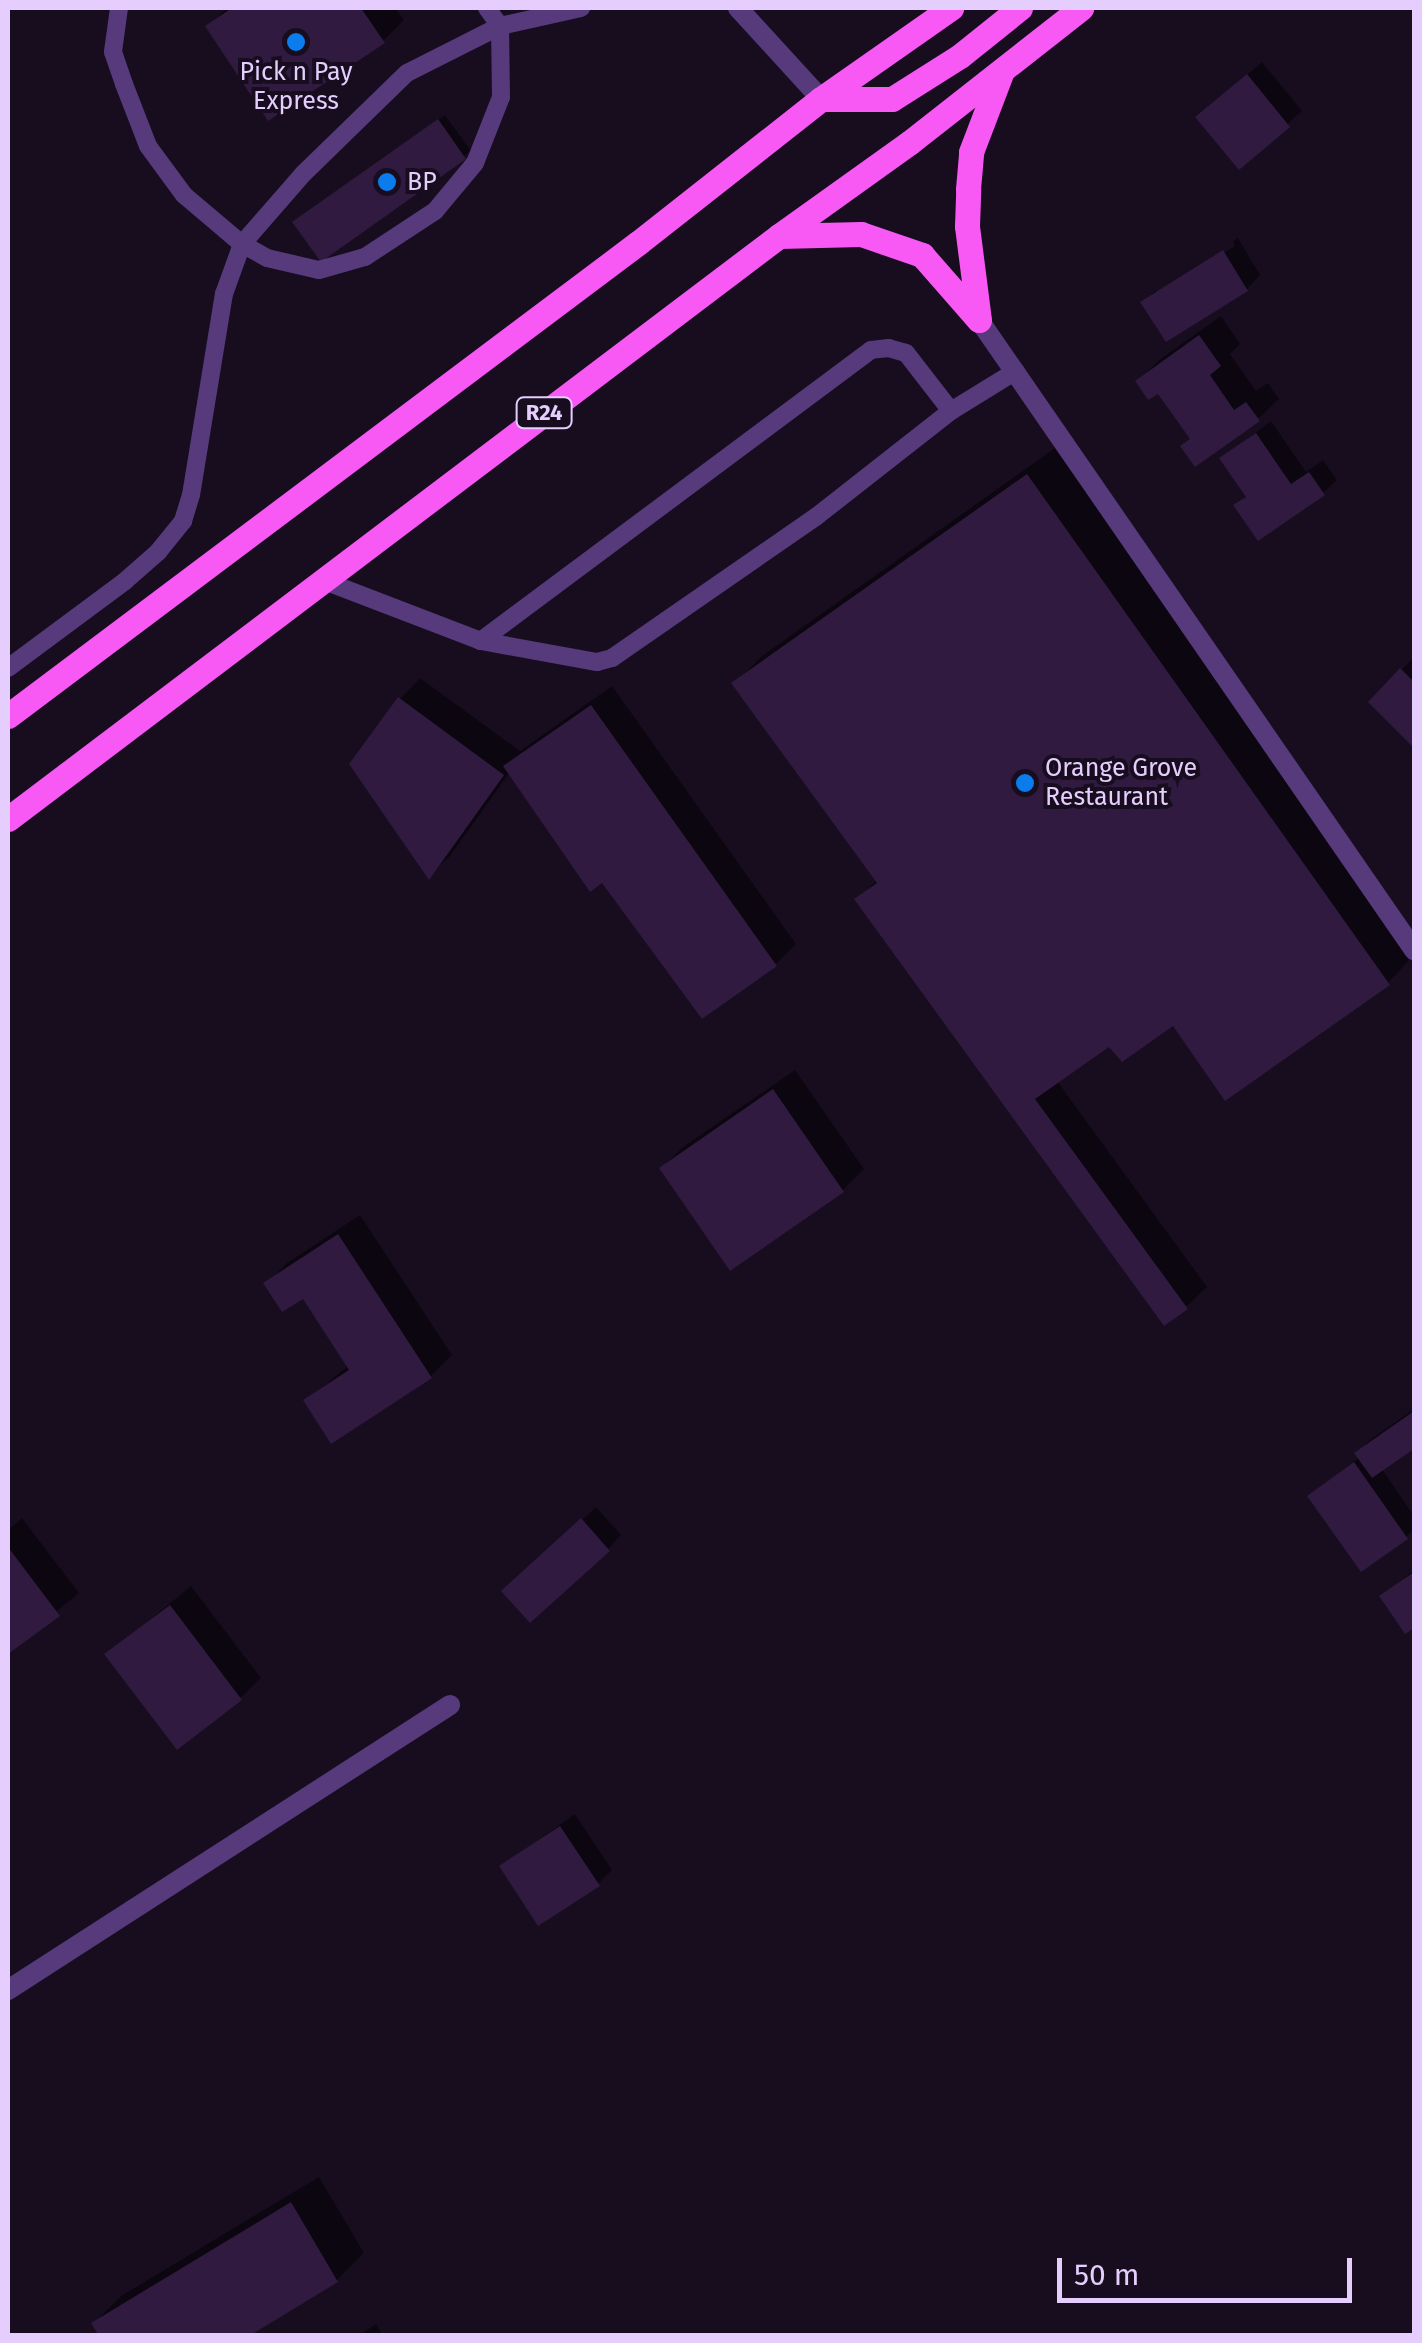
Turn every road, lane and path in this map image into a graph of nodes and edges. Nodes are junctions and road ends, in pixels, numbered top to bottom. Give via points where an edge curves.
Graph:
1 (119, 8) edge
2 (487, 8) edge
3 (581, 8) edge
4 (738, 8) edge
5 (951, 8) edge
6 (1020, 8) edge
7 (1081, 8) edge
8 (500, 26) junction
9 (1004, 67) junction
10 (821, 98) junction
11 (779, 236) junction
12 (242, 244) junction
13 (979, 320) junction
14 (1016, 370) junction
15 (951, 411) junction
16 (322, 580) junction
17 (481, 641) junction
18 (8, 668) edge
19 (8, 716) edge
20 (8, 819) edge
21 (1414, 950) edge
22 (450, 1705) dead end
23 (8, 1990) edge

1 - 12 lane via 113,52 148,146 184,195
2 - 8 lane
3 - 8 lane
4 - 10 street
5 - 10 main road
6 - 10 main road via 892,100
7 - 9 main road, R24
8 - 12 lane via 407,73
8 - 12 lane via 502,98 475,163 435,211 366,257 318,270 267,258
9 - 11 main road, R24
9 - 13 main road via 971,152 967,226
10 - 19 main road
11 - 13 main road via 861,234 922,254
11 - 16 main road, R24
12 - 18 lane via 224,294 183,521 124,581
13 - 14 street
14 - 15 lane
14 - 21 street
15 - 17 lane via 629,650 597,662
15 - 17 lane via 906,353 870,350
16 - 17 lane
16 - 20 main road, R24
22 - 23 street

